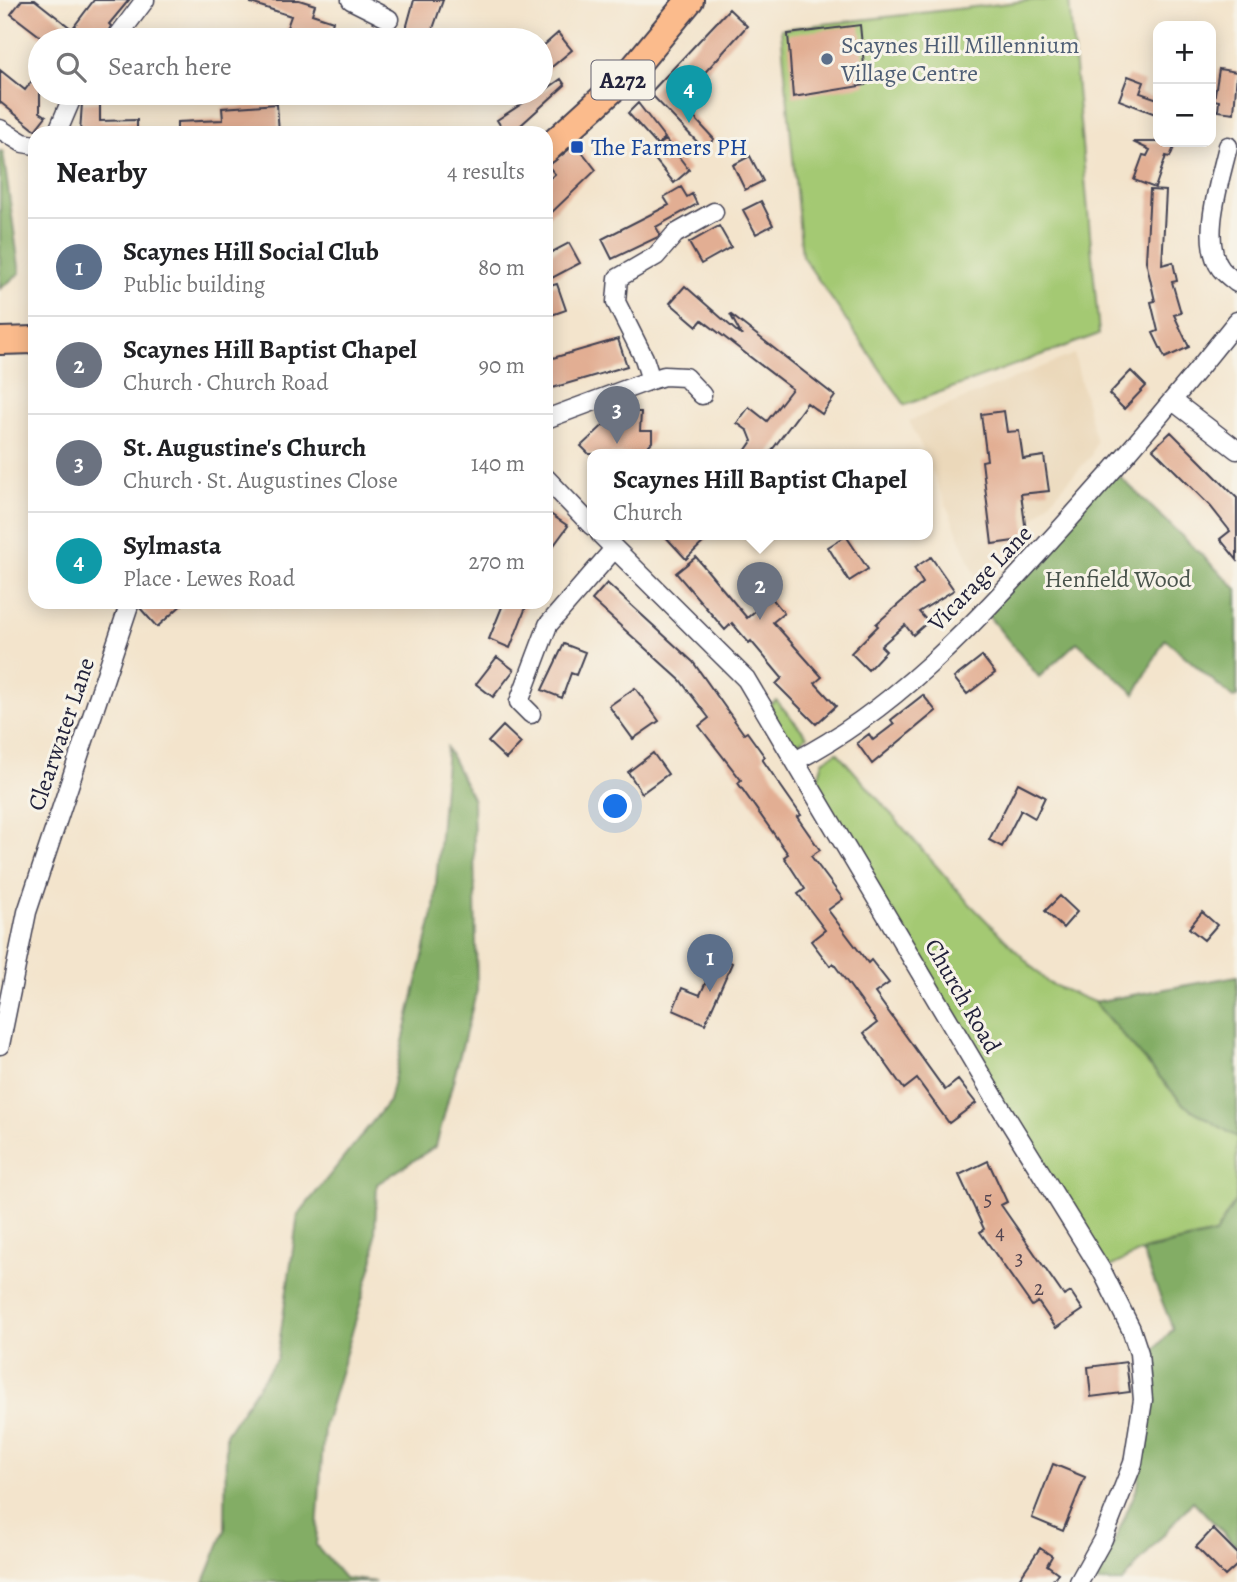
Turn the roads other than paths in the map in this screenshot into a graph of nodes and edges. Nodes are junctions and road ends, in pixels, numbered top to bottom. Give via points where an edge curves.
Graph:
1 (145, 0) edge
2 (351, 0) edge
3 (690, 0) edge
4 (389, 19) dead end
5 (124, 28) edge
6 (69, 105) edge
7 (60, 126) edge
8 (0, 129) edge
9 (28, 144) edge
10 (553, 144) edge
11 (1228, 146) dead end
12 (714, 212) dead end
13 (1237, 283) edge
14 (1237, 321) edge
15 (28, 340) edge
16 (0, 341) edge
17 (651, 380) junction
18 (702, 395) dead end
19 (1173, 401) junction
20 (553, 416) edge
21 (1237, 450) edge
22 (553, 485) edge
23 (587, 521) edge
24 (606, 540) edge
25 (614, 549) junction
26 (128, 609) edge
27 (531, 714) dead end
28 (795, 761) junction
29 (0, 1045) edge
30 (1079, 1582) edge

1 - 5 street
2 - 4 street
3 - 10 highway, A272 via 628,75
6 - 7 street
8 - 9 street
11 - 13 street via 1211,236 1219,267
12 - 17 street via 675,234 656,256 618,278 616,302
14 - 19 street, Vicarage Lane
15 - 16 highway
17 - 18 street via 685,377
17 - 20 street
19 - 21 street
19 - 28 street, Vicarage Lane via 985,612 912,679 825,745
22 - 23 street
24 - 25 street, Church Road
25 - 27 street via 548,625 519,702
25 - 28 street, Church Road via 747,679
26 - 29 street, Clearwater Lane via 27,912
28 - 30 street, Church Road via 1004,1115 1102,1271 1131,1329 1139,1353 1143,1400 1133,1463 1103,1539

